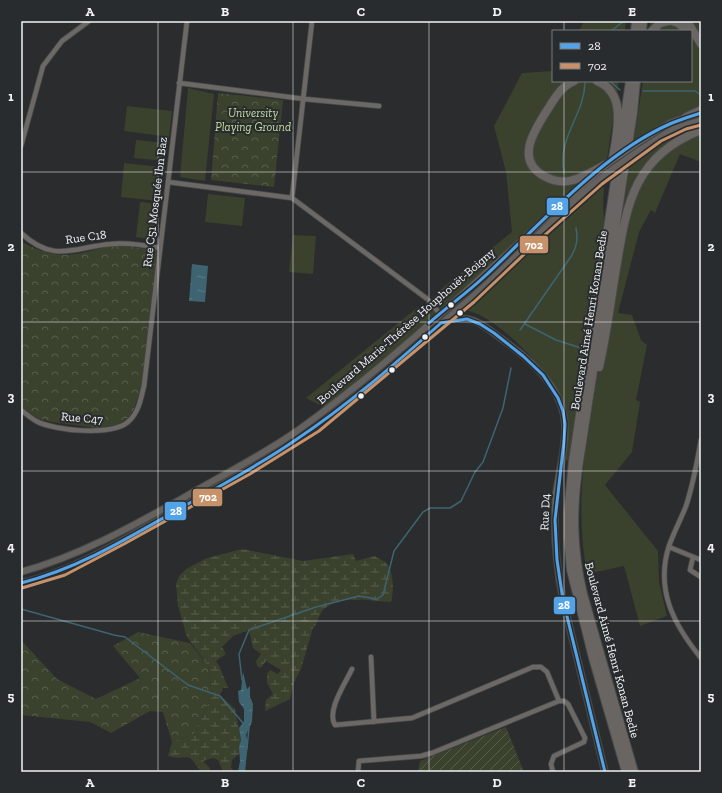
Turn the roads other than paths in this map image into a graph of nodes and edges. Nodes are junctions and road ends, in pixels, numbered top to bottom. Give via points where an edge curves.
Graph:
1 (89, 21) edge
2 (187, 21) edge
3 (312, 21) edge
4 (668, 21) edge
5 (672, 21) edge
6 (687, 21) edge
7 (653, 30) edge
8 (686, 30) edge
9 (692, 38) edge
10 (701, 44) edge
11 (701, 51) edge
12 (572, 82) edge
13 (599, 82) edge
14 (630, 82) edge
15 (636, 82) edge
16 (640, 82) edge
17 (179, 83) junction
18 (304, 99) junction
19 (379, 106) dead end
20 (701, 112) edge
21 (633, 113) junction
22 (686, 117) joint
23 (701, 120) edge
24 (701, 130) edge
25 (21, 146) edge
26 (607, 164) junction
27 (168, 182) junction
28 (292, 198) junction
29 (608, 224) junction
30 (21, 233) edge
31 (160, 248) junction
32 (440, 314) junction
33 (442, 323) junction
34 (144, 386) joint
35 (21, 410) edge
36 (587, 417) junction
37 (701, 440) edge
38 (699, 468) edge
39 (669, 547) junction
40 (693, 557) junction
41 (701, 560) edge
42 (21, 572) edge
43 (701, 577) edge
44 (21, 583) edge
45 (371, 657) dead end
46 (701, 658) edge
47 (352, 669) dead end
48 (559, 701) junction
49 (374, 722) junction
50 (358, 772) edge
51 (553, 772) edge
52 (605, 772) edge
53 (626, 772) edge
54 (634, 772) edge

1 - 25 street via 62,41 43,66
2 - 17 street, Rue C51 Mosquée Ibn Baz
3 - 18 street
4 - 7 highway via 660,23
5 - 8 highway via 678,22
6 - 10 highway
9 - 11 highway
12 - 26 highway via 558,94 533,134 528,147 531,162 541,175 555,181 579,178
13 - 29 highway via 610,89 618,108 607,208
14 - 29 highway, Boulevard Aimé Henri Konan Bedie
15 - 21 highway, Boulevard Aimé Henri Konan Bedie
16 - 21 highway
17 - 18 street
17 - 27 street, Rue C51 Mosquée Ibn Baz
18 - 19 street
18 - 28 street
20 - 22 highway
21 - 36 highway, Boulevard Aimé Henri Konan Bedie
22 - 26 main road, Boulevard Marie-Thérèse Houphouët-Boigny, bridge via 670,123
23 - 33 main road, Boulevard Marie-Thérèse Houphouët-Boigny, bridge via 673,129 607,173
24 - 36 highway via 682,139 657,158 642,176 630,199 623,224 602,351
26 - 32 main road, Boulevard Marie-Thérèse Houphouët-Boigny
27 - 28 street
27 - 31 street, Rue C51 Mosquée Ibn Baz
28 - 32 street via 428,300
29 - 53 highway, Boulevard Aimé Henri Konan Bedie via 572,468 568,537 571,570
30 - 31 street, Rue C18 via 36,245 53,250 73,251 115,244
31 - 34 street, Rue C51 Mosquée Ibn Baz
32 - 42 main road, Boulevard Marie-Thérèse Houphouët-Boigny via 354,387 284,440 132,526 90,547
33 - 44 main road, Boulevard Marie-Thérèse Houphouët-Boigny via 340,408 290,444 122,540 62,570
33 - 52 main road, Rue D4 via 461,318 476,321 534,366 548,381 559,400 565,424 556,511 558,572
34 - 35 street, Rue C47 via 135,414 130,421 120,428 110,430 52,426 37,421
36 - 54 highway, Boulevard Aimé Henri Konan Bedie via 576,482 574,537 577,569 605,677
37 - 38 street
38 - 39 street
39 - 40 street
39 - 46 street via 664,577 666,596 678,626
40 - 41 street
40 - 43 street via 690,570
45 - 49 street
47 - 49 street via 333,708 333,722 338,726
48 - 49 street via 546,672 541,667 533,667 418,716 405,720
48 - 50 street via 421,756 359,761
48 - 51 street via 568,704 585,738 584,742 554,756 551,764

